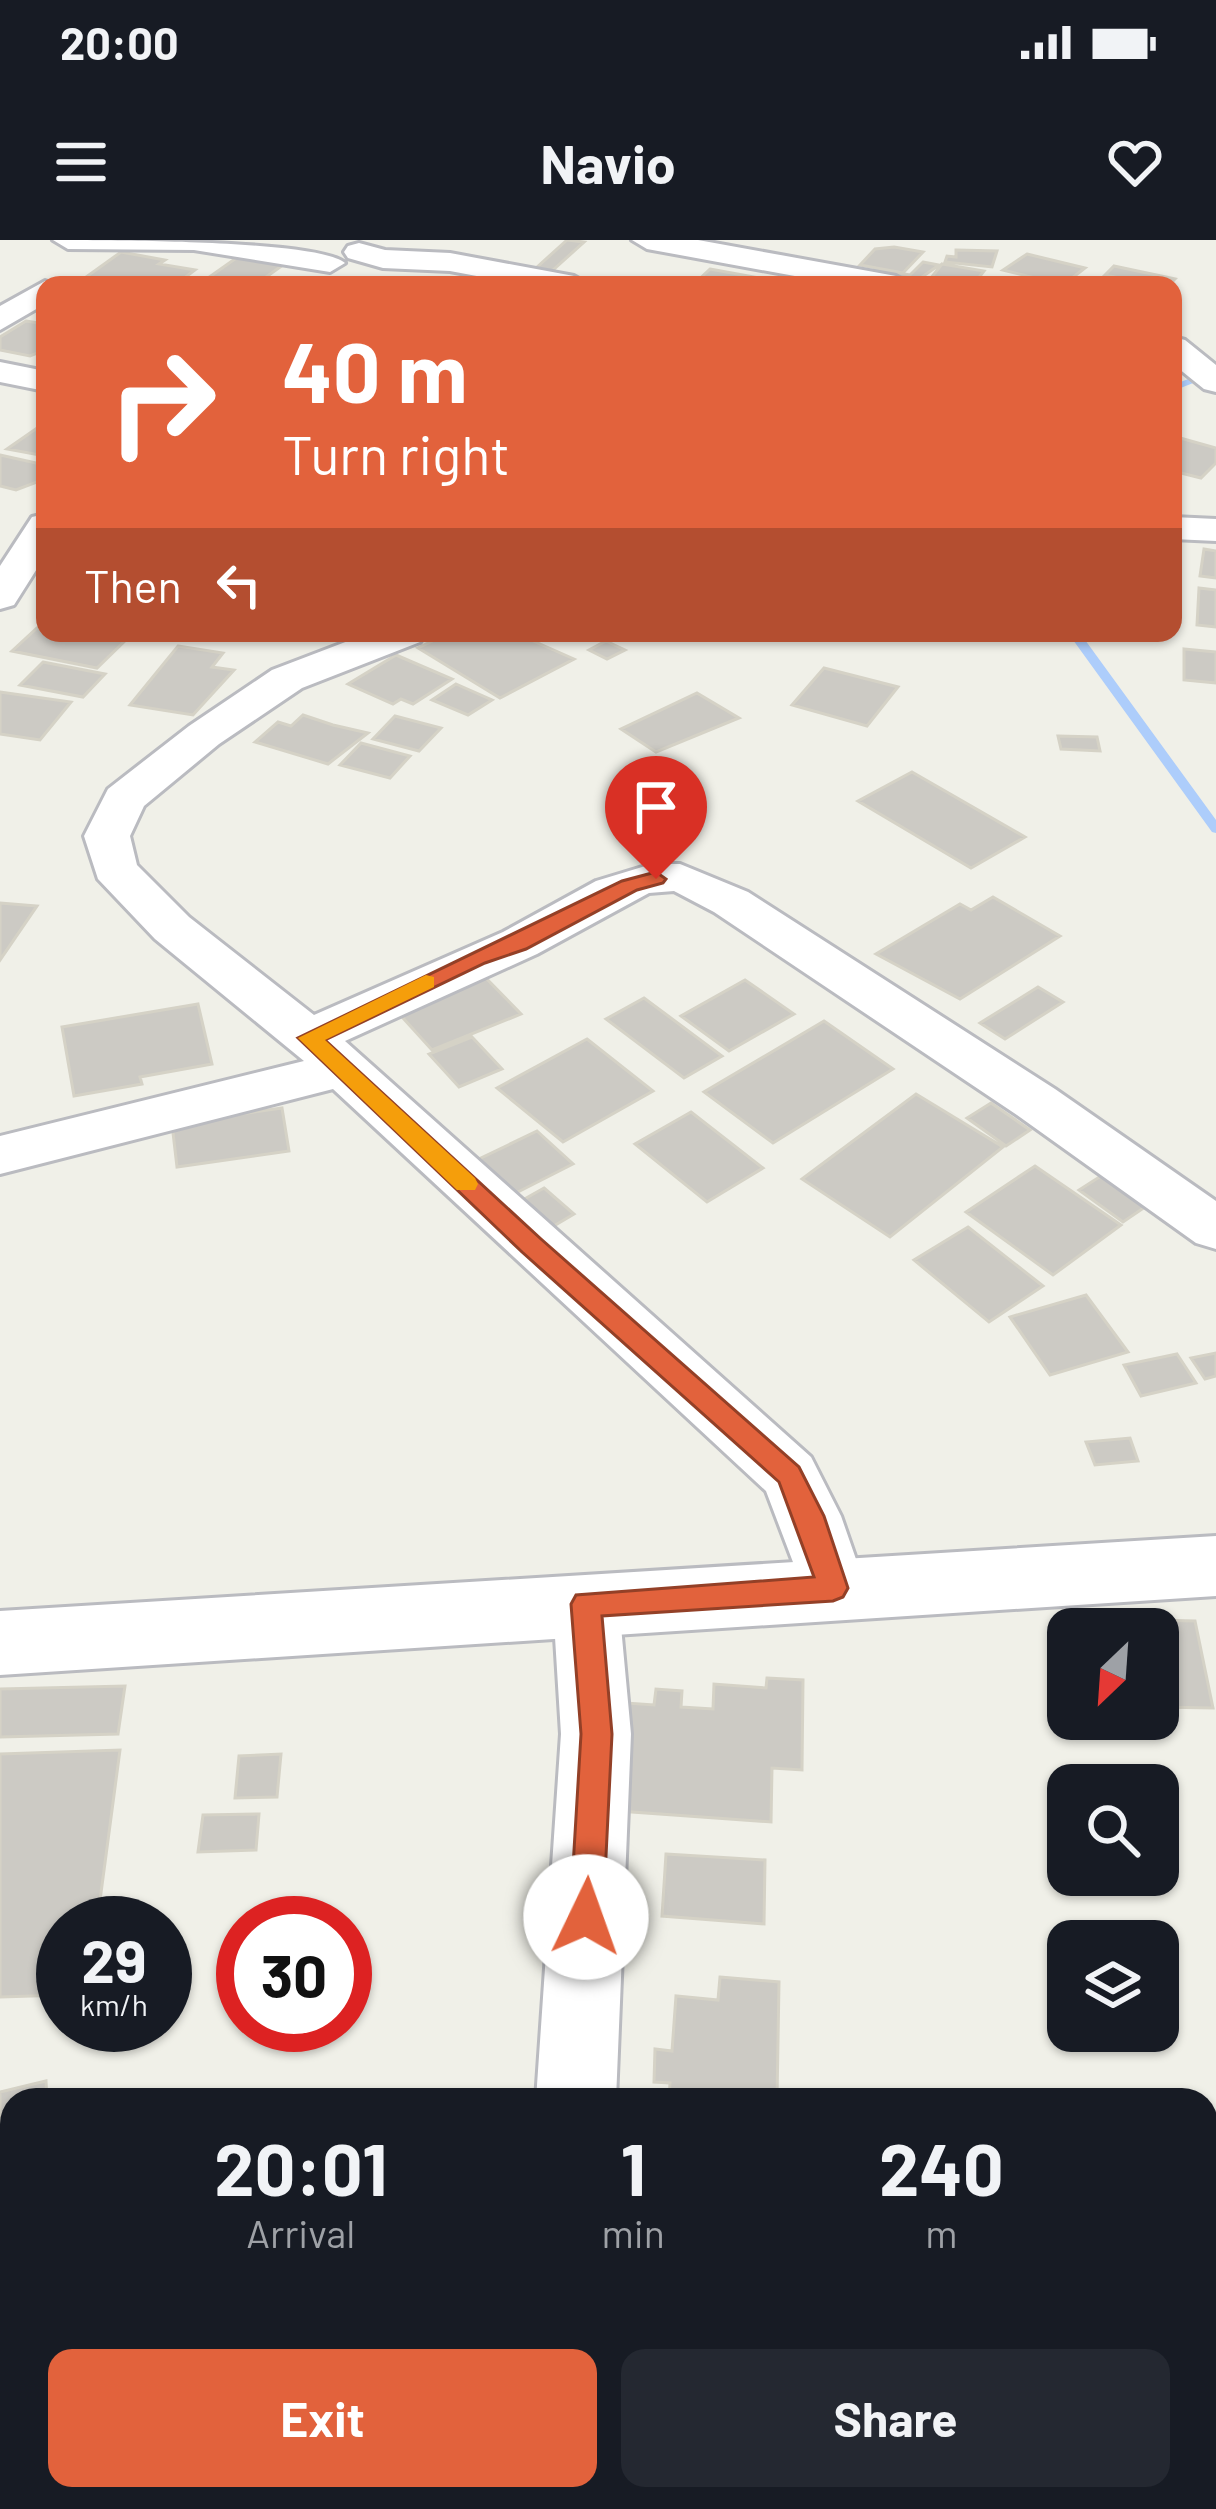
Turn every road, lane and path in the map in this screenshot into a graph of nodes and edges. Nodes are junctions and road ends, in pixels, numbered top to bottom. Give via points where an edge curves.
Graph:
1 (68, 240) edge
2 (392, 240) edge
3 (647, 240) edge
4 (787, 240) edge
5 (101, 241) edge
6 (345, 257) junction
7 (747, 257) junction
8 (62, 276) edge
9 (305, 276) edge
10 (525, 276) edge
11 (848, 276) edge
12 (36, 296) edge
13 (0, 320) edge
14 (1182, 354) edge
15 (0, 372) edge
16 (36, 379) edge
17 (1216, 382) edge
18 (1182, 528) edge
19 (1216, 530) edge
20 (36, 539) edge
21 (0, 597) edge
22 (383, 642) edge
23 (327, 1054) junction
24 (0, 1154) edge
25 (1216, 1229) edge
26 (1216, 1566) edge
27 (833, 1588) junction
28 (586, 1604) junction
29 (0, 1643) edge
30 (577, 2088) edge

1 - 5 street
2 - 6 street
3 - 7 street
4 - 7 street
5 - 6 street via 194,241
5 - 8 street
6 - 9 street
6 - 10 street via 450,262
7 - 11 street
12 - 13 street
14 - 17 street
15 - 16 street
18 - 19 street
20 - 21 street
22 - 23 street via 287,680 204,735 124,799 107,836 115,869 172,928
23 - 24 street
23 - 25 street via 477,958 629,886 683,879 731,902 1036,1102
23 - 27 street via 789,1475
26 - 27 street
27 - 28 street
28 - 29 street
28 - 30 street via 596,1734

